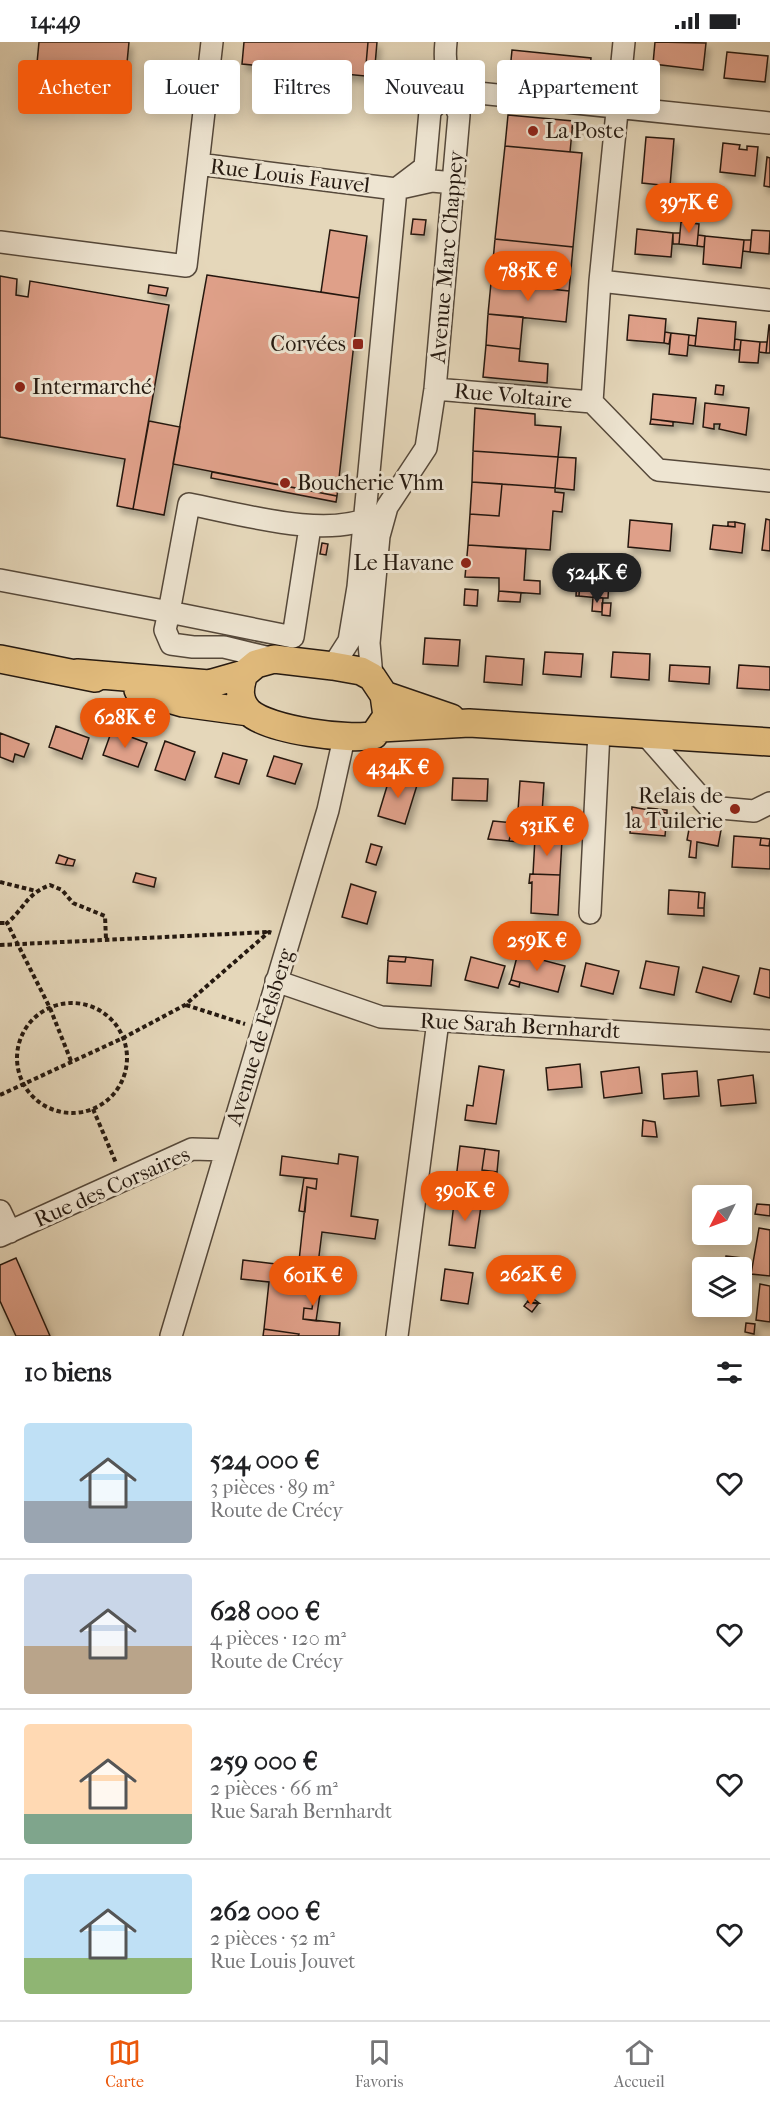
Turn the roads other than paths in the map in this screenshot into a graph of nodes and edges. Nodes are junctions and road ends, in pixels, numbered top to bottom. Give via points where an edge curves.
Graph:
1 (212, 42) edge
2 (446, 42) edge
3 (624, 42) edge
4 (444, 60) edge
5 (622, 60) edge
6 (660, 111) edge
7 (430, 114) edge
8 (459, 114) edge
9 (616, 114) edge
10 (770, 123) edge
11 (198, 164) junction
12 (454, 183) junction
13 (396, 189) junction
14 (0, 242) edge
15 (600, 281) junction
16 (770, 300) edge
17 (435, 389) junction
18 (592, 402) junction
19 (368, 477) junction
20 (770, 481) edge
21 (398, 489) junction
22 (387, 507) junction
23 (364, 521) junction
24 (310, 527) junction
25 (0, 580) edge
26 (169, 612) junction
27 (0, 659) edge
28 (274, 659) junction
29 (333, 666) junction
30 (77, 674) junction
31 (243, 674) junction
32 (378, 686) junction
33 (249, 712) junction
34 (469, 723) junction
35 (381, 728) junction
36 (599, 732) junction
37 (645, 734) junction
38 (344, 738) junction
39 (770, 742) edge
40 (770, 803) edge
41 (590, 913) dead end
42 (276, 981) junction
43 (438, 1021) junction
44 (770, 1041) edge
45 (226, 1150) junction
46 (0, 1211) edge
47 (5, 1234) edge
48 (171, 1336) edge
49 (397, 1336) edge

1 - 11 street
2 - 4 street, Avenue Marc Chappey
3 - 5 street
6 - 10 street
7 - 13 street, Avenue Marc Chappey via 425,167
8 - 12 street, Avenue Marc Chappey
9 - 15 street
11 - 13 street, Rue Louis Fauvel
11 - 14 street, Rue Louis Fauvel via 186,266
12 - 13 street, Rue Louis Fauvel via 432,181
12 - 17 street, Avenue Marc Chappey
13 - 19 street
15 - 16 street
15 - 18 street
17 - 18 street, Rue Voltaire
17 - 21 street, Avenue Marc Chappey via 426,448
18 - 20 street via 658,470
19 - 21 street
19 - 23 street
21 - 22 street, Avenue Marc Chappey
22 - 23 street
22 - 32 street, Avenue Marc Chappey via 379,536 369,656
23 - 24 street
23 - 29 street via 349,641
24 - 26 street via 189,504
24 - 26 street via 293,637
25 - 26 street
26 - 28 street via 165,630 171,644 224,647
27 - 30 main road
28 - 29 main road
28 - 31 main road via 256,664
29 - 32 main road via 361,671
30 - 31 main road via 209,684
30 - 33 main road via 183,703
31 - 33 main road via 241,700
32 - 34 main road
32 - 35 main road via 387,716
33 - 38 main road via 259,719
34 - 35 main road
34 - 36 main road
35 - 38 main road via 374,735
36 - 37 main road
36 - 41 street
37 - 39 main road
37 - 40 street via 709,807 754,811
38 - 42 street, Avenue de Felsberg via 328,810
42 - 43 street, Rue Sarah Bernhardt via 381,1017
42 - 45 street, Avenue de Felsberg
43 - 44 street, Rue Sarah Bernhardt
43 - 49 street
45 - 47 street, Rue des Corsaires via 192,1149
45 - 48 street, Avenue de Felsberg
46 - 47 street

